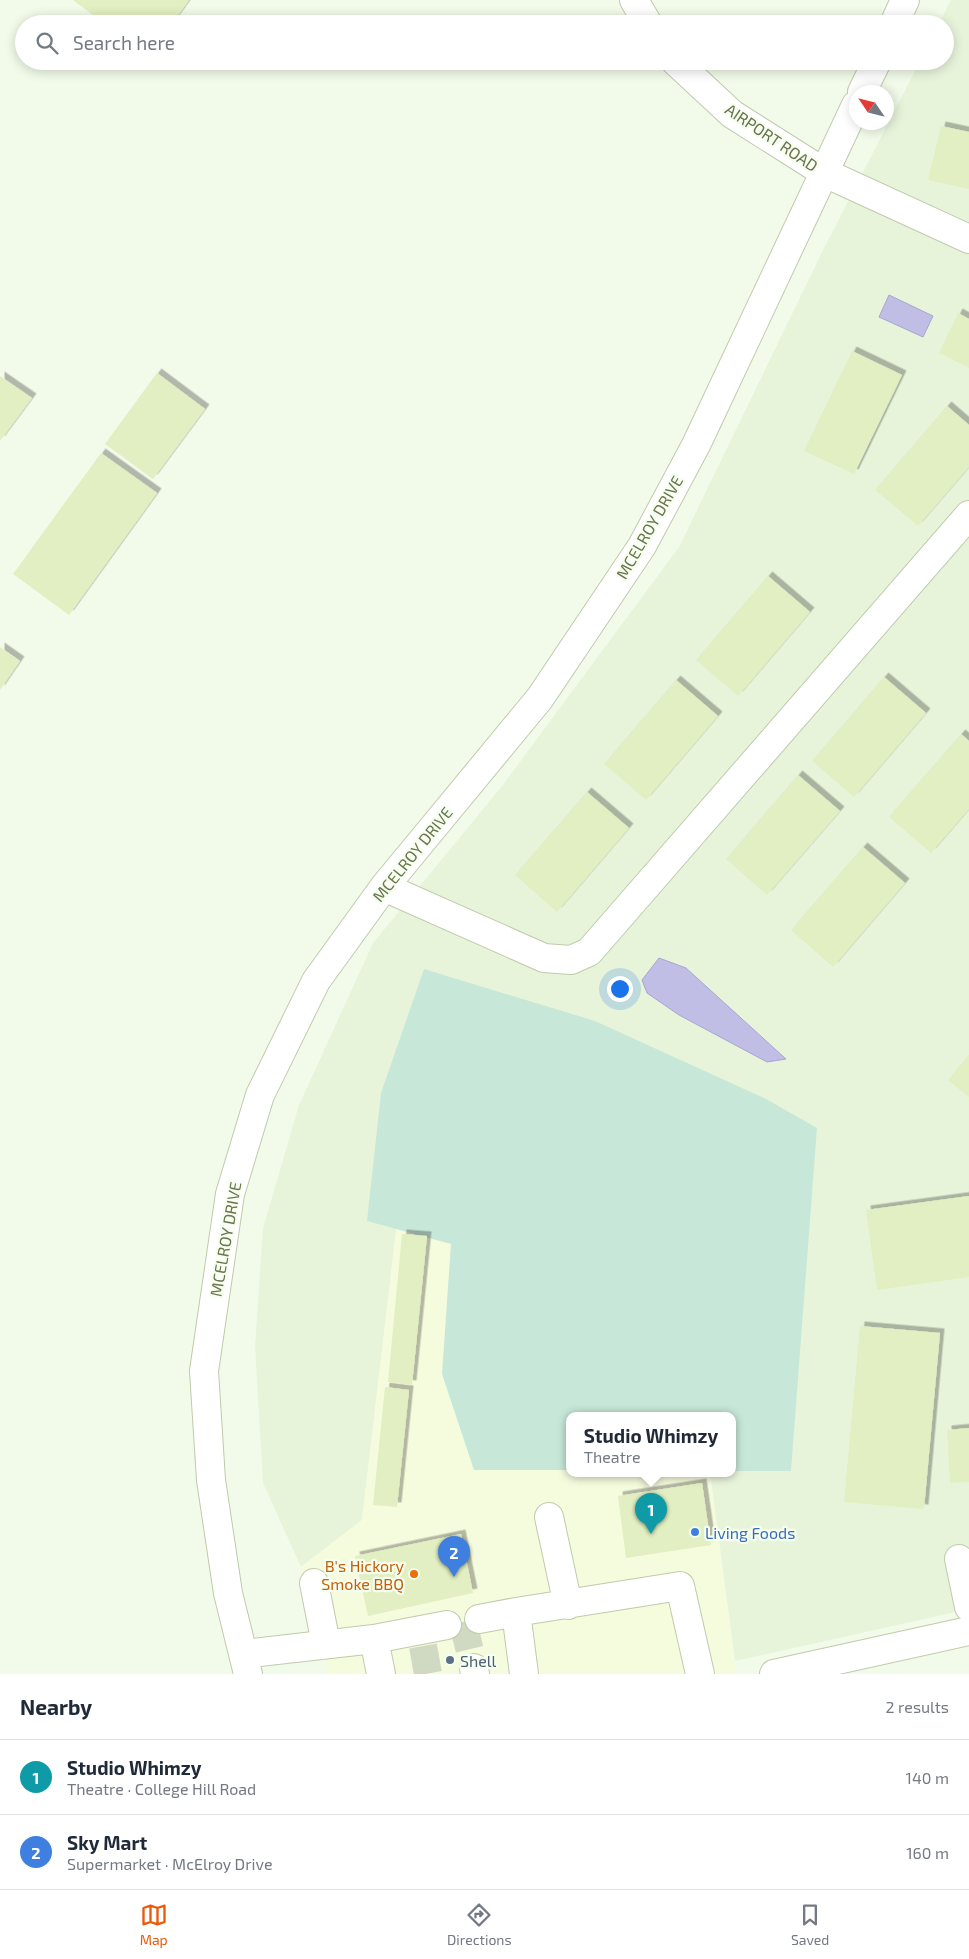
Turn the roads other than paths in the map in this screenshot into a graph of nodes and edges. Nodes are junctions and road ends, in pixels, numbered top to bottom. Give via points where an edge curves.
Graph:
1 (634, 0) edge
2 (905, 0) edge
3 (643, 15) edge
4 (898, 15) edge
5 (686, 70) edge
6 (873, 70) edge
7 (865, 85) edge
8 (849, 120) edge
9 (825, 172) junction
10 (969, 239) edge
11 (969, 516) edge
12 (384, 887) junction
13 (549, 1517) dead end
14 (959, 1559) dead end
15 (314, 1583) dead end
16 (568, 1605) junction
17 (969, 1607) edge
18 (516, 1612) junction
19 (479, 1619) dead end
20 (447, 1625) dead end
21 (969, 1631) edge
22 (374, 1639) junction
23 (326, 1644) junction
24 (245, 1664) edge
25 (381, 1674) edge
26 (524, 1674) edge
27 (700, 1674) edge
28 (774, 1674) edge

1 - 3 street
2 - 4 street
5 - 9 street, AIRPORT ROAD via 732,114
6 - 7 street
8 - 9 street, MCELROY DRIVE
9 - 10 street, AIRPORT ROAD
9 - 12 street, MCELROY DRIVE via 696,445 642,546 540,698
11 - 12 street via 589,952 571,960 544,958
12 - 24 street, MCELROY DRIVE via 316,981 260,1095 230,1194 204,1371 212,1480 228,1593
13 - 16 street
14 - 17 street
15 - 23 street
16 - 18 street
16 - 27 street via 680,1586
18 - 19 street
18 - 26 street
20 - 22 street via 421,1638
21 - 28 street
22 - 23 street
22 - 25 street
23 - 24 street

